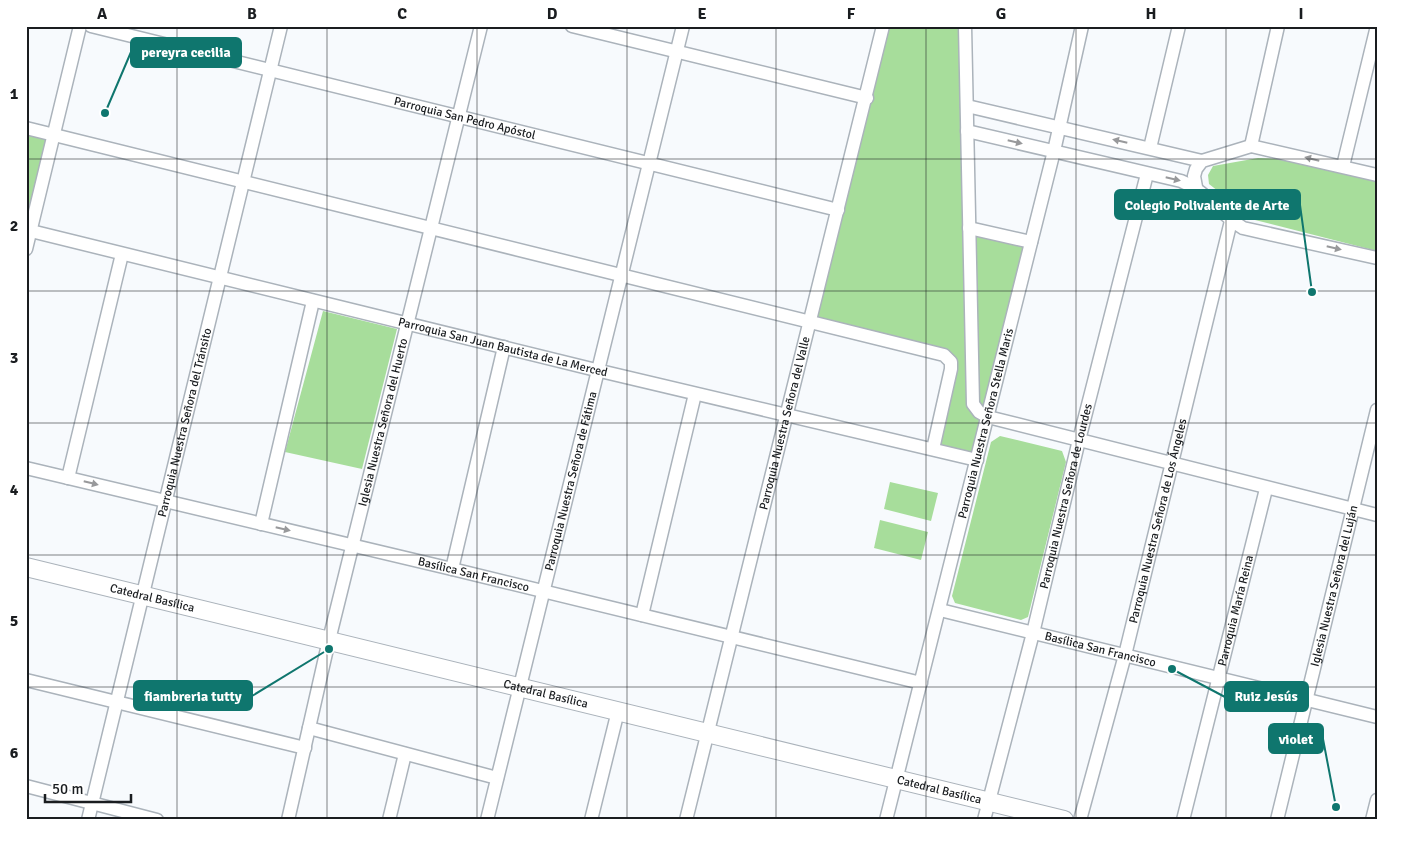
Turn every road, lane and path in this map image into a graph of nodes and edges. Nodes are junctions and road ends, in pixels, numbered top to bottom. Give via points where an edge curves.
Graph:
1 (80, 26) edge
2 (91, 26) edge
3 (281, 26) edge
4 (481, 26) edge
5 (572, 26) edge
6 (683, 26) edge
7 (883, 26) edge
8 (965, 26) edge
9 (1082, 26) edge
10 (1179, 26) edge
11 (1278, 26) edge
12 (1377, 26) edge
13 (676, 52) junction
14 (270, 71) junction
15 (867, 98) junction
16 (967, 106) junction
17 (459, 116) junction
18 (26, 128) edge
19 (1059, 128) junction
20 (967, 131) junction
21 (55, 136) junction
22 (1250, 146) junction
23 (1150, 148) junction
24 (1054, 152) junction
25 (1202, 161) junction
26 (649, 163) junction
27 (1343, 166) junction
28 (1147, 174) junction
29 (1377, 175) edge
30 (243, 183) junction
31 (1196, 187) junction
32 (838, 210) junction
33 (1231, 221) junction
34 (431, 228) junction
35 (969, 228) junction
36 (31, 231) junction
37 (1031, 242) junction
38 (26, 250) edge
39 (122, 254) junction
40 (1377, 258) edge
41 (621, 275) junction
42 (220, 277) junction
43 (313, 301) junction
44 (809, 321) junction
45 (407, 323) junction
46 (504, 347) junction
47 (596, 370) junction
48 (695, 394) junction
49 (1377, 410) edge
50 (786, 415) junction
51 (988, 417) junction
52 (1079, 440) junction
53 (932, 449) junction
54 (976, 460) junction
55 (1171, 464) junction
56 (26, 468) edge
57 (68, 478) junction
58 (1266, 489) junction
59 (164, 501) junction
60 (1352, 510) junction
61 (1377, 515) edge
62 (261, 524) junction
63 (352, 546) junction
64 (26, 567) edge
65 (452, 568) junction
66 (542, 590) junction
67 (142, 595) junction
68 (940, 610) junction
69 (642, 615) junction
70 (1033, 633) junction
71 (733, 637) junction
72 (329, 640) junction
73 (1125, 655) junction
74 (1218, 678) junction
75 (26, 680) edge
76 (921, 683) junction
77 (518, 686) junction
78 (1307, 700) junction
79 (116, 703) junction
80 (618, 710) junction
81 (1377, 717) edge
82 (309, 728) junction
83 (707, 733) junction
84 (305, 748) junction
85 (405, 754) junction
86 (497, 778) junction
87 (897, 778) junction
88 (26, 786) edge
89 (1377, 800) edge
90 (988, 802) junction
91 (92, 803) junction
92 (88, 820) edge
93 (157, 820) edge
94 (288, 820) edge
95 (389, 820) edge
96 (487, 820) edge
97 (591, 820) edge
98 (687, 820) edge
99 (886, 820) edge
100 (984, 820) edge
101 (1064, 820) edge
102 (1080, 820) edge
103 (1183, 820) edge
104 (1277, 820) edge
105 (1372, 820) edge

1 - 21 street
2 - 14 street, Parroquia San Pedro Apóstol
3 - 14 street, Parroquia Nuestra Señora del Tránsito
4 - 17 street, Iglesia Nuestra Señora del Huerto
5 - 13 street
6 - 13 street, Parroquia Nuestra Señora de Fátima
7 - 15 street, Parroquia Nuestra Señora del Valle
8 - 16 street
9 - 19 street, Parroquia Nuestra Señora Stella Maris
10 - 23 street
11 - 22 street
12 - 27 street
13 - 15 street
13 - 26 street, Parroquia Nuestra Señora de Fátima
14 - 17 street, Parroquia San Pedro Apóstol
14 - 30 street, Parroquia Nuestra Señora del Tránsito
15 - 32 street, Parroquia Nuestra Señora del Valle
16 - 19 street
16 - 20 street
17 - 26 street, Parroquia San Pedro Apóstol
17 - 34 street, Iglesia Nuestra Señora del Huerto
18 - 21 street
23 -> 19 street
19 - 24 street, Parroquia Nuestra Señora Stella Maris
20 -> 24 street
20 - 35 street
21 - 30 street
21 - 36 street
22 - 25 street
27 -> 22 street
23 - 25 street
24 - 28 street
24 - 37 street, Parroquia Nuestra Señora Stella Maris
25 - 31 street via 1194,176
26 - 32 street, Parroquia San Pedro Apóstol
26 - 41 street, Parroquia Nuestra Señora de Fátima
27 - 29 street
28 -> 31 street
28 - 52 street, Parroquia Nuestra Señora de Lourdes
30 - 34 street
30 - 42 street, Parroquia Nuestra Señora del Tránsito
31 - 33 street
32 - 44 street, Parroquia Nuestra Señora del Valle
33 -> 40 street via 1243,228
33 - 55 street, Parroquia Nuestra Señora de Los Ángeles
34 - 41 street
34 - 45 street, Iglesia Nuestra Señora del Huerto
35 - 37 street
35 - 51 street via 973,404
36 - 38 street
36 - 39 street, Parroquia San Juan Bautista de La Merced
37 - 51 street, Parroquia Nuestra Señora Stella Maris
39 - 42 street, Parroquia San Juan Bautista de La Merced
39 - 57 street
41 - 44 street
41 - 47 street, Parroquia Nuestra Señora de Fátima
42 - 43 street, Parroquia San Juan Bautista de La Merced
42 - 59 street, Parroquia Nuestra Señora del Tránsito
43 - 45 street, Parroquia San Juan Bautista de La Merced
43 - 62 street
44 - 50 street, Parroquia Nuestra Señora del Valle
44 - 53 street via 948,357 951,369
45 - 46 street, Parroquia San Juan Bautista de La Merced
45 - 63 street, Iglesia Nuestra Señora del Huerto
46 - 47 street, Parroquia San Juan Bautista de La Merced
46 - 65 street
47 - 48 street, Parroquia San Juan Bautista de La Merced
47 - 66 street, Parroquia Nuestra Señora de Fátima
48 - 50 street, Parroquia San Juan Bautista de La Merced
48 - 69 street
49 - 60 street, Iglesia Nuestra Señora del Luján
50 - 53 street, Parroquia San Juan Bautista de La Merced
50 - 71 street, Parroquia Nuestra Señora del Valle
51 - 52 street
51 - 54 street, Parroquia Nuestra Señora Stella Maris
52 - 55 street
52 - 70 street, Parroquia Nuestra Señora de Lourdes
53 - 54 street, Parroquia San Juan Bautista de La Merced
54 - 68 street, Parroquia Nuestra Señora Stella Maris
55 - 58 street
55 - 73 street, Parroquia Nuestra Señora de Los Ángeles
56 - 57 street, Basílica San Francisco
57 -> 59 street, Basílica San Francisco
58 - 60 street
58 - 74 street, Parroquia María Reina
59 - 62 street, Basílica San Francisco
59 - 67 street, Parroquia Nuestra Señora del Tránsito
60 - 61 street
60 - 78 street, Iglesia Nuestra Señora del Luján
62 -> 63 street, Basílica San Francisco
63 - 65 street, Basílica San Francisco
63 - 72 street, Iglesia Nuestra Señora del Huerto
64 - 67 main road, Catedral Basílica
65 - 66 street, Basílica San Francisco
66 - 69 street, Basílica San Francisco
66 - 77 street, Parroquia Nuestra Señora de Fátima
67 - 72 main road, Catedral Basílica
67 - 79 street, Parroquia Nuestra Señora del Tránsito
68 - 70 street, Basílica San Francisco
68 - 76 street, Parroquia Nuestra Señora Stella Maris
69 - 71 street, Basílica San Francisco
70 - 73 street, Basílica San Francisco
70 - 90 street, Parroquia Nuestra Señora de Lourdes
71 - 76 street, Basílica San Francisco
71 - 83 street, Parroquia Nuestra Señora del Valle
72 - 77 main road, Catedral Basílica
72 - 82 street, Iglesia Nuestra Señora del Huerto
73 - 74 street, Basílica San Francisco
73 - 102 street, Parroquia Nuestra Señora de Los Ángeles
74 - 78 street, Basílica San Francisco
74 - 103 street, Parroquia María Reina
75 - 79 street
76 - 87 street, Parroquia Nuestra Señora Stella Maris
77 - 80 main road, Catedral Basílica
77 - 86 street, Parroquia Nuestra Señora de Fátima
78 - 81 street, Basílica San Francisco
78 - 104 street, Iglesia Nuestra Señora del Luján
79 - 84 street
79 - 91 street, Parroquia Nuestra Señora del Tránsito
80 - 83 main road, Catedral Basílica
80 - 97 street
82 - 84 street, Iglesia Nuestra Señora del Huerto
82 - 85 street
83 - 87 main road, Catedral Basílica
83 - 98 street, Parroquia Nuestra Señora del Valle
84 - 94 street, Iglesia Nuestra Señora del Huerto
85 - 86 street
85 - 95 street
86 - 96 street, Parroquia Nuestra Señora de Fátima
87 - 90 main road, Catedral Basílica
87 - 99 street, Parroquia Nuestra Señora Stella Maris
88 - 91 street
89 - 105 street
90 - 100 street, Parroquia Nuestra Señora de Lourdes
90 - 101 main road, Catedral Basílica
91 - 92 street, Parroquia Nuestra Señora del Tránsito
91 - 93 street

